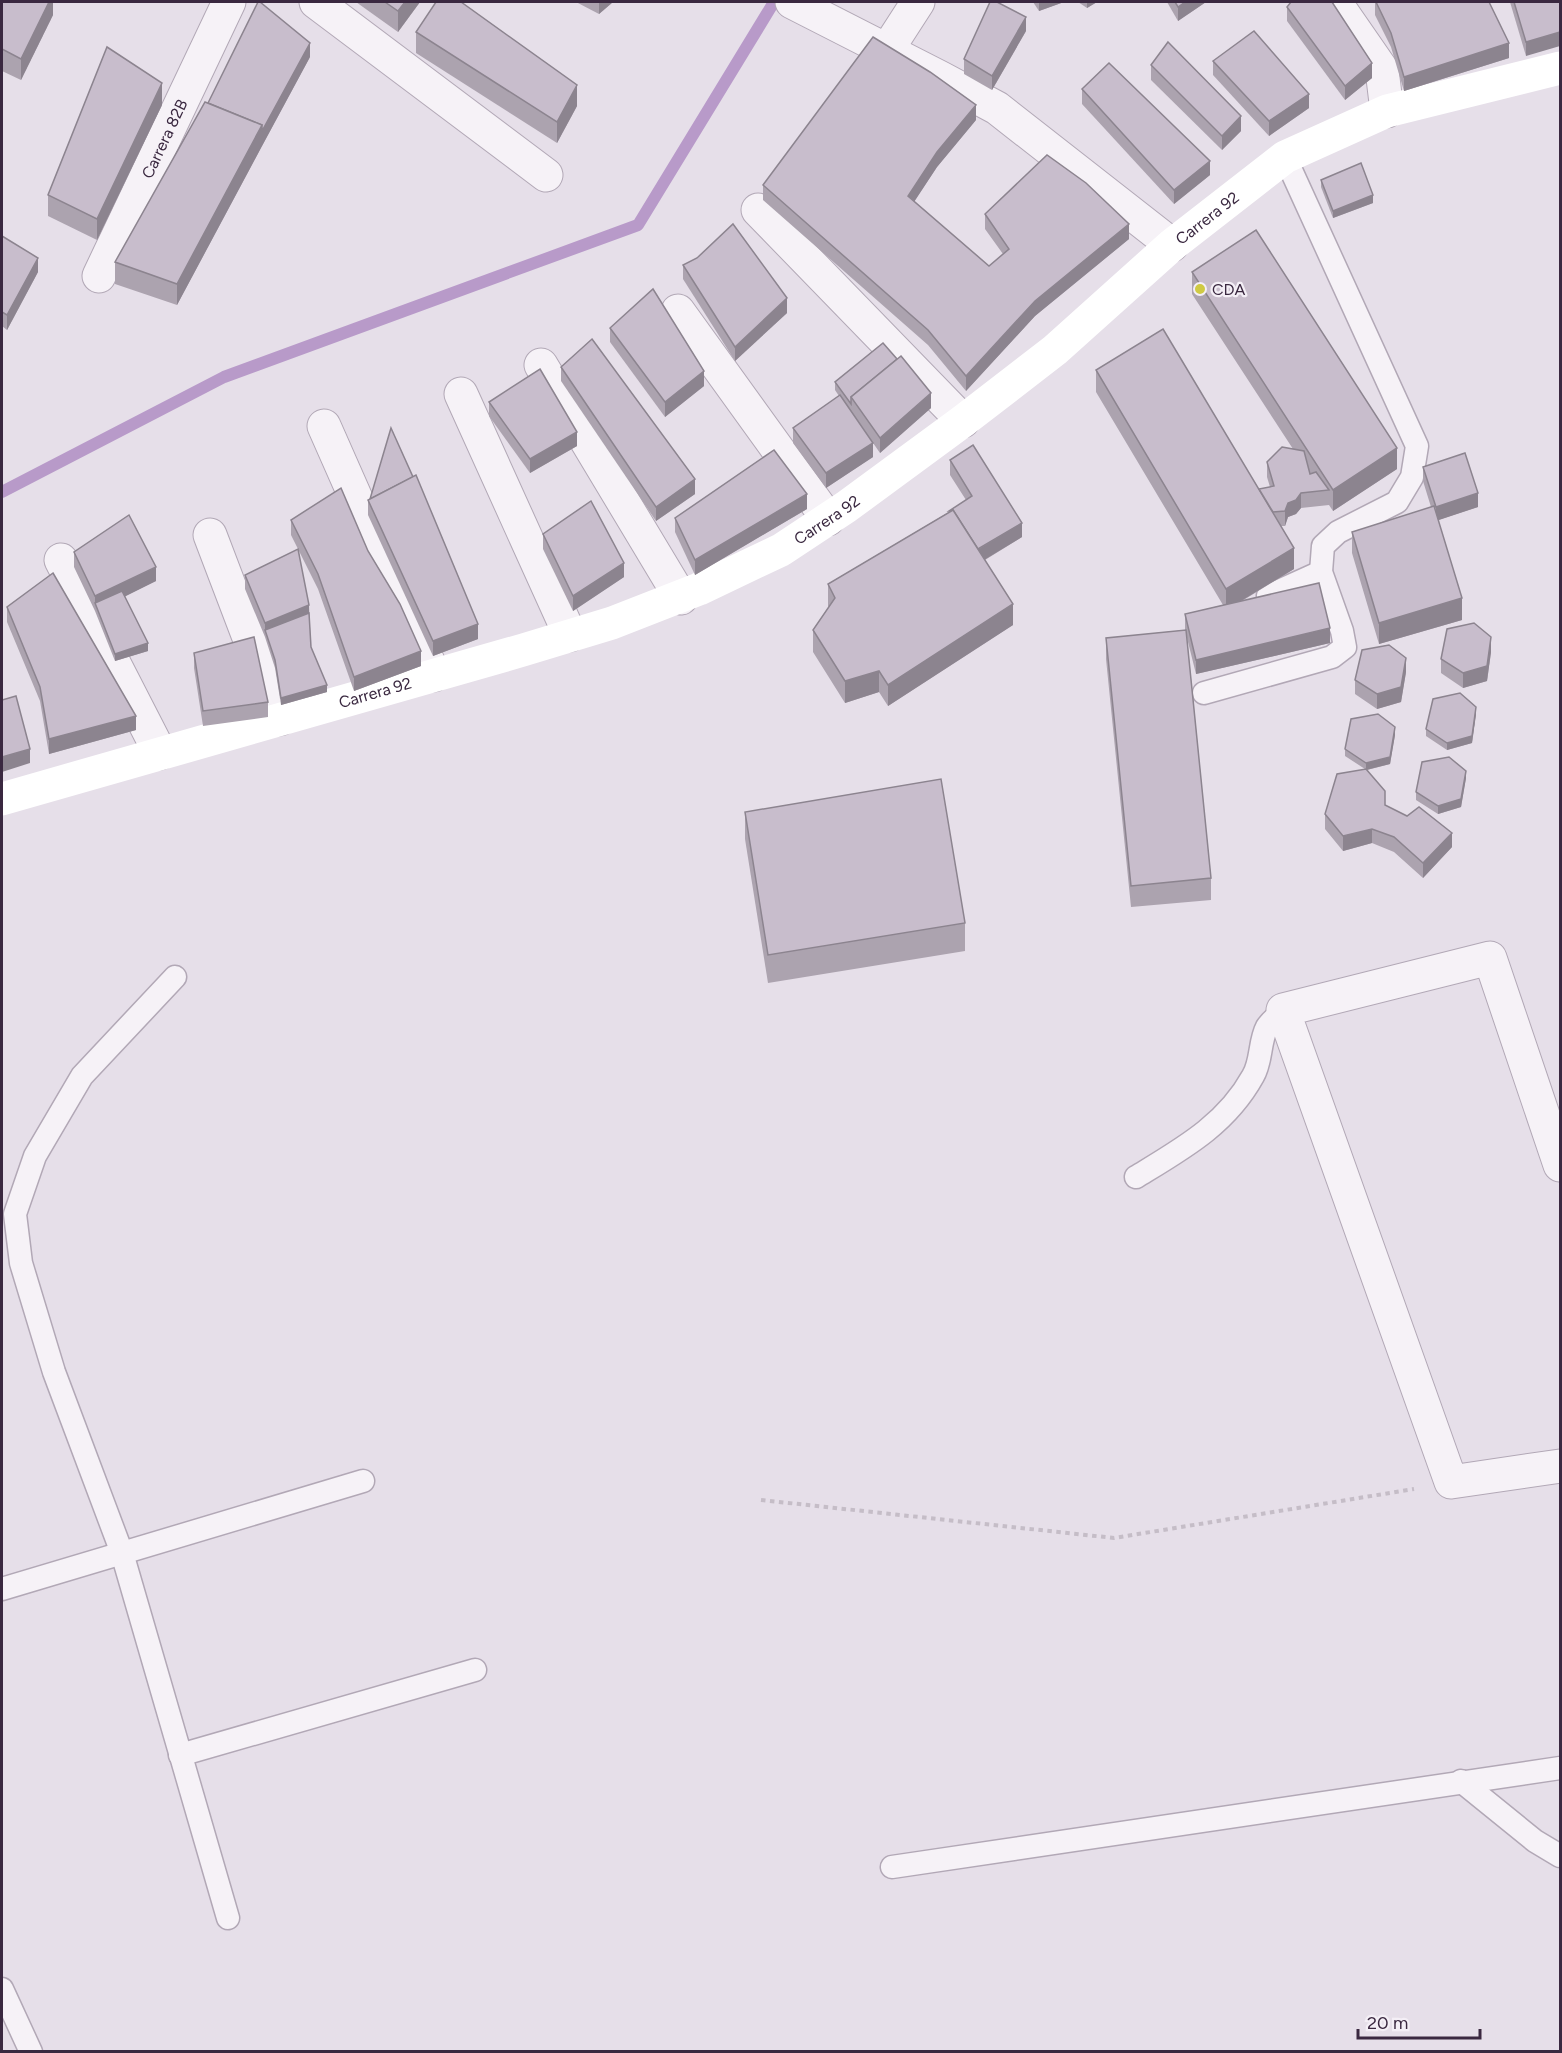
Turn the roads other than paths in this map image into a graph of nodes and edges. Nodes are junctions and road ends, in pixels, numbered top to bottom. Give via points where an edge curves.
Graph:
1 (229, 2) edge
2 (316, 2) edge
3 (792, 2) edge
4 (918, 2) edge
5 (1335, 2) edge
6 (880, 47) junction
7 (1560, 68) edge
8 (1386, 111) junction
9 (1285, 157) junction
10 (546, 175) dead end
11 (758, 210) dead end
12 (1172, 245) junction
13 (99, 276) dead end
14 (678, 311) dead end
15 (541, 365) dead end
16 (461, 394) dead end
17 (963, 421) junction
18 (324, 426) dead end
19 (828, 519) junction
20 (210, 535) dead end
21 (61, 560) dead end
22 (1321, 572) junction
23 (1268, 596) edge
24 (681, 598) junction
25 (570, 635) junction
26 (434, 675) junction
27 (1204, 693) dead end
28 (280, 719) junction
29 (160, 753) junction
30 (2, 799) edge
31 (175, 977) dead end
32 (1283, 1010) junction
33 (1560, 1165) edge
34 (1136, 1177) dead end
35 (1560, 1466) edge
36 (363, 1481) dead end
37 (122, 1553) junction
38 (2, 1589) edge
39 (475, 1670) dead end
40 (180, 1755) junction
41 (1560, 1768) edge
42 (1461, 1781) junction
43 (1560, 1856) edge
44 (892, 1867) dead end
45 (228, 1918) dead end
46 (2, 1989) edge
47 (31, 2052) edge

1 - 13 street, Carrera 82B
2 - 10 street
3 - 6 street
4 - 6 street
5 - 8 street via 1382,70
6 - 12 street via 997,108
7 - 8 street, Carrera 92
8 - 9 street, Carrera 92
9 - 12 street, Carrera 92
9 - 22 lane via 1417,446 1412,477 1397,502 1338,532 1323,546
11 - 17 street
12 - 17 street, Carrera 92 via 1055,350
14 - 19 street
15 - 24 street
16 - 25 street
17 - 19 street, Carrera 92
18 - 26 street
19 - 24 street, Carrera 92 via 781,550
20 - 28 street
21 - 29 street
22 - 23 lane
22 - 27 lane via 1345,647 1332,657
24 - 25 street, Carrera 92
25 - 26 street, Carrera 92
26 - 28 street, Carrera 92
28 - 29 street, Carrera 92
29 - 30 street, Carrera 92
31 - 37 lane via 82,1076 35,1156 15,1214 21,1263 54,1372
32 - 33 street via 1490,958
32 - 34 lane via 1263,1037 1255,1073 1226,1114 1199,1138
32 - 35 street via 1451,1482
36 - 37 lane
37 - 38 lane
37 - 40 lane
39 - 40 lane
40 - 45 lane
41 - 42 lane
42 - 43 lane via 1535,1841
42 - 44 lane
46 - 47 lane

